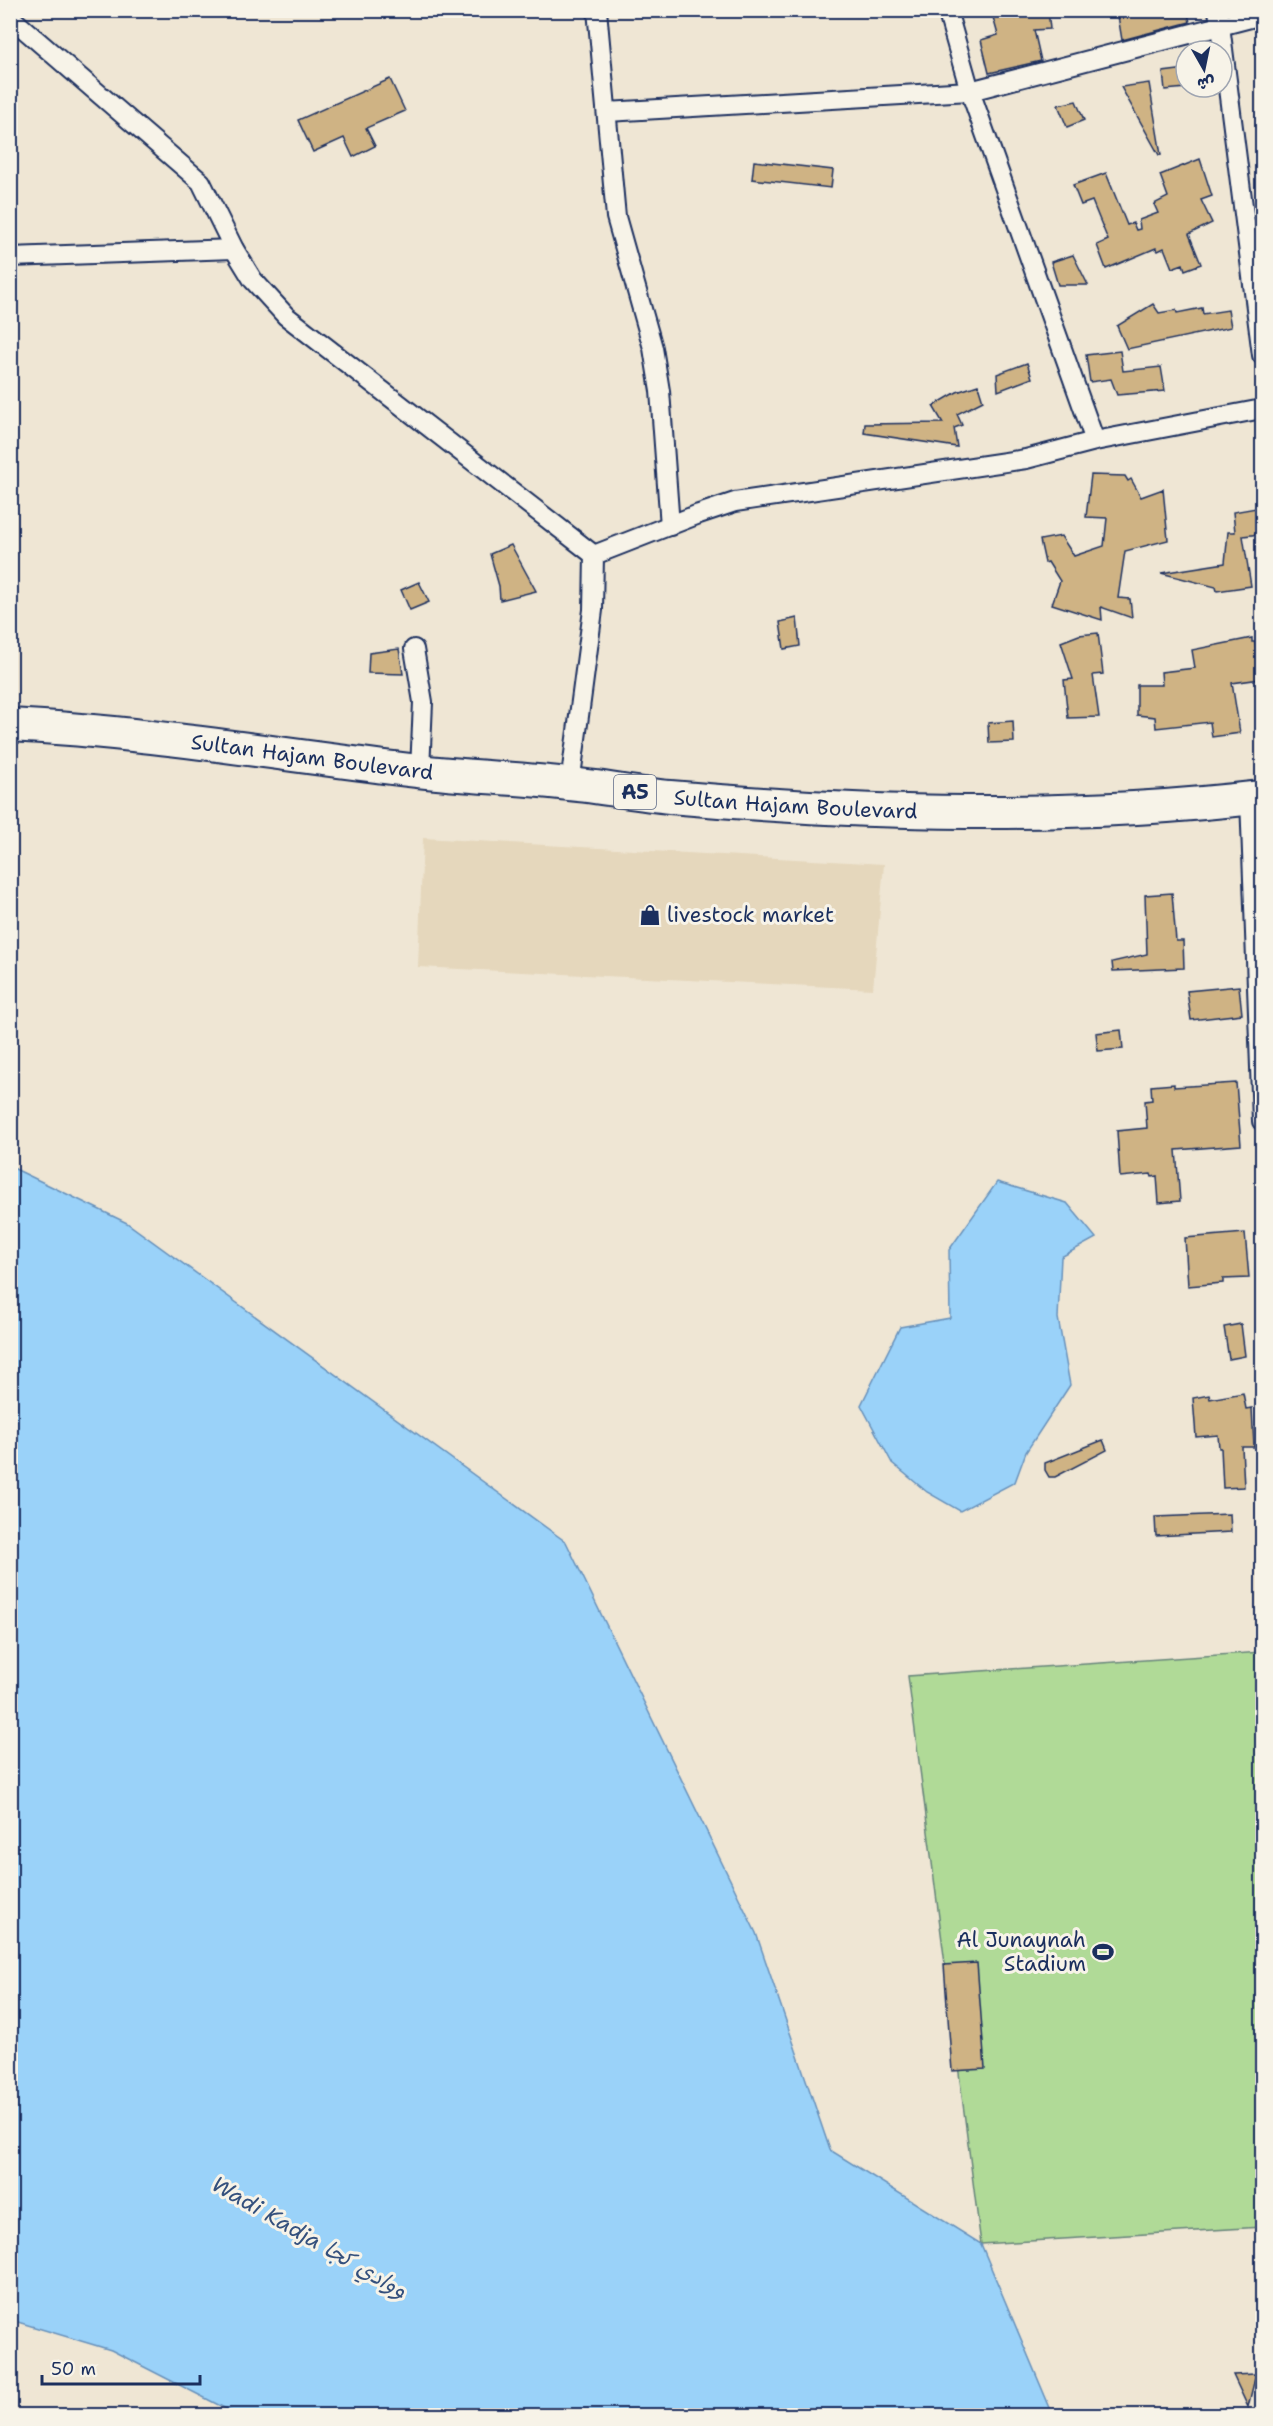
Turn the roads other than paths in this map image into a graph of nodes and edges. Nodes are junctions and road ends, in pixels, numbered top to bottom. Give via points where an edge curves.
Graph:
1 (597, 10) edge
2 (947, 10) edge
3 (1263, 15) edge
4 (10, 17) edge
5 (1219, 19) edge
6 (970, 91) junction
7 (607, 112) junction
8 (234, 249) junction
9 (1256, 254) edge
10 (10, 257) edge
11 (1263, 355) edge
12 (1263, 409) edge
13 (1095, 441) junction
14 (670, 526) junction
15 (594, 555) junction
16 (414, 649) dead end
17 (10, 724) edge
18 (420, 771) junction
19 (570, 784) junction
20 (1256, 798) edge
21 (1260, 1005) edge
22 (1263, 1121) edge

1 - 7 street
2 - 6 street
3 - 5 street
4 - 8 street via 201,182
5 - 6 street
5 - 9 street
6 - 7 street
6 - 13 street
7 - 14 street via 616,216 653,348 660,391
8 - 10 street
8 - 15 street via 253,280 286,316
9 - 11 street
12 - 13 street
13 - 14 street via 1026,459 735,502
14 - 15 street
15 - 19 street via 593,610
16 - 18 street via 423,702
17 - 18 highway, Sultan Hajam Boulevard / A5 via 109,731
18 - 19 highway, Sultan Hajam Boulevard / A5
19 - 20 highway, Sultan Hajam Boulevard / A5 via 666,797 871,809 1063,811
20 - 21 street
21 - 22 street

